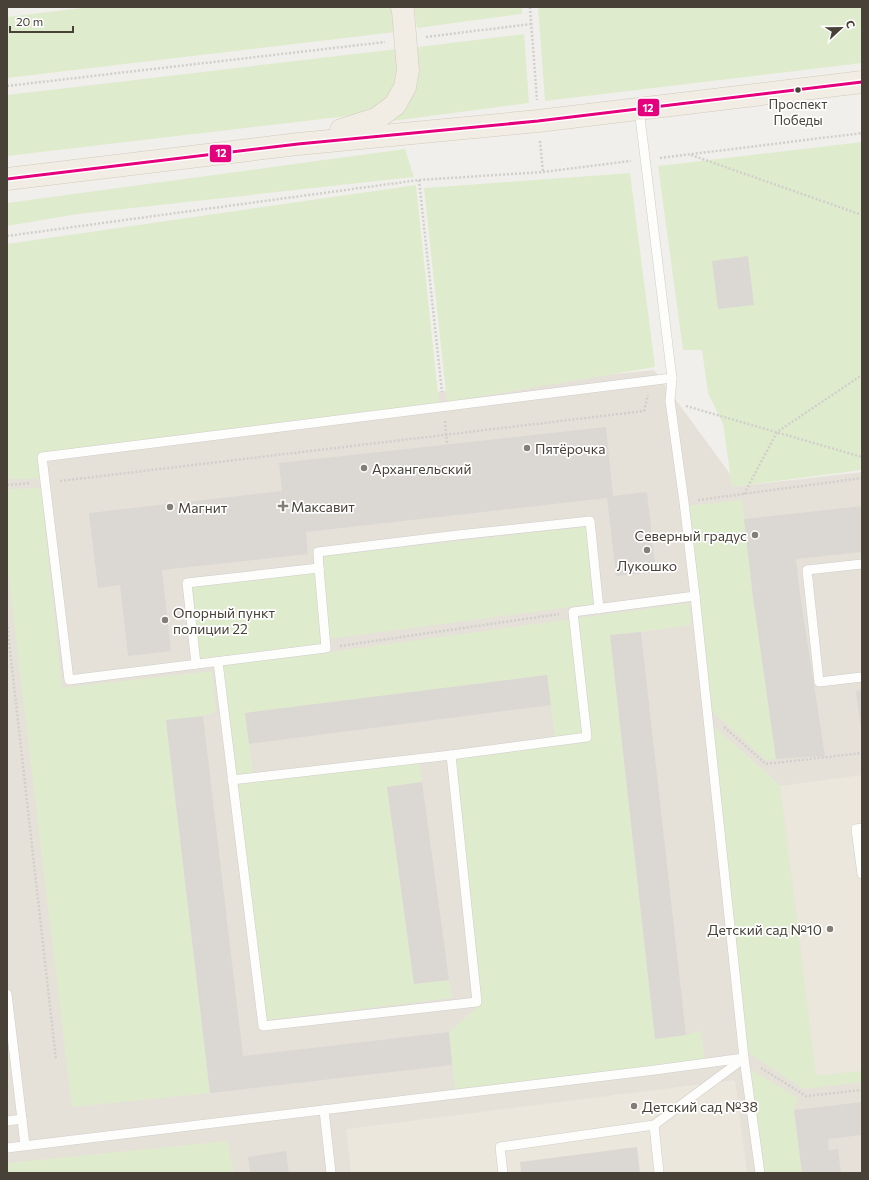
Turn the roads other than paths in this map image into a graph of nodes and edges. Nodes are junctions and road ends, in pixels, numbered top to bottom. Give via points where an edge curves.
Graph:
1 (402, 7) edge
2 (862, 82) edge
3 (639, 108) junction
4 (298, 144) junction
5 (7, 179) edge
6 (672, 378) junction
7 (862, 564) edge
8 (319, 568) junction
9 (695, 596) junction
10 (600, 609) junction
11 (218, 662) junction
12 (196, 664) junction
13 (862, 677) edge
14 (451, 755) junction
15 (232, 780) junction
16 (862, 828) edge
17 (862, 874) edge
18 (7, 994) edge
19 (744, 1058) junction
20 (324, 1110) junction
21 (22, 1119) junction
22 (7, 1120) edge
23 (654, 1125) junction
24 (25, 1146) junction
25 (7, 1148) edge
26 (331, 1173) edge
27 (504, 1173) edge
28 (660, 1173) edge
29 (760, 1173) edge

1 - 4 main road via 408,70 405,87 395,104 376,119
2 - 3 main road
3 - 4 main road
3 - 6 lane
4 - 5 main road
6 - 9 lane via 670,401
6 - 12 lane via 42,457 69,680
7 - 13 lane via 807,570 820,682
8 - 10 lane via 318,552 590,521
8 - 11 lane via 326,648
8 - 12 lane via 187,583
9 - 10 lane
9 - 19 lane
10 - 14 lane via 573,612 587,737
11 - 12 lane
11 - 15 lane
14 - 15 lane
14 - 15 lane via 477,1002 263,1026
16 - 17 lane via 856,829
18 - 21 lane
19 - 20 lane
19 - 23 lane
19 - 29 lane
20 - 24 lane
20 - 26 lane
21 - 22 lane
21 - 24 lane
23 - 27 lane via 500,1147
23 - 28 lane
24 - 25 lane

